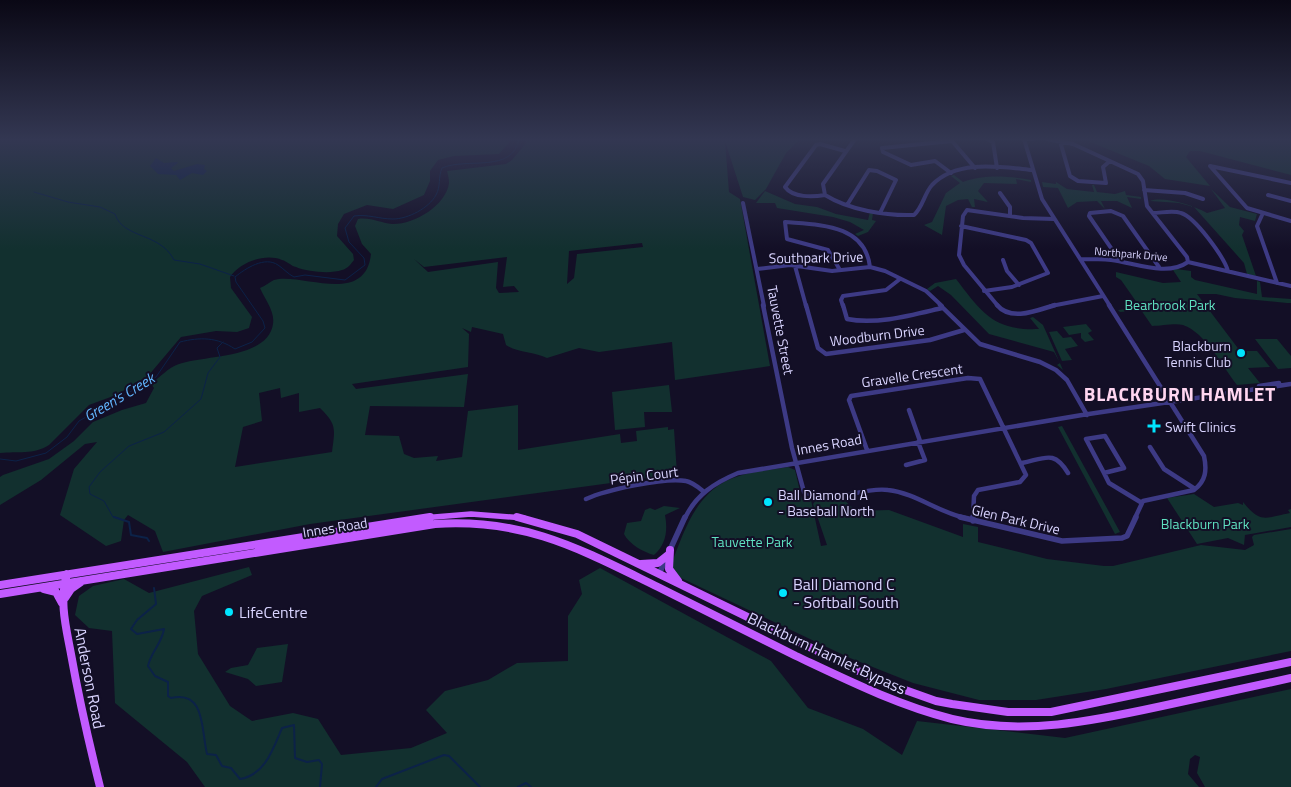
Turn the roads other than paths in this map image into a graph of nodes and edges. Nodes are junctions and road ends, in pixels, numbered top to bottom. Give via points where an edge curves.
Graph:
1 (794, 176) edge
2 (829, 176) edge
3 (865, 176) edge
4 (887, 176) edge
5 (946, 176) edge
6 (1035, 176) edge
7 (1070, 176) edge
8 (1104, 176) edge
9 (1139, 176) edge
10 (1219, 176) edge
11 (1256, 176) edge
12 (1291, 183) edge
13 (1144, 190) junction
14 (1000, 193) dead end
15 (825, 195) junction
16 (1268, 195) dead end
17 (1203, 199) dead end
18 (1291, 201) edge
19 (743, 203) dead end
20 (847, 205) junction
21 (881, 212) junction
22 (1153, 213) junction
23 (1263, 213) junction
24 (1010, 216) junction
25 (1054, 219) junction
26 (1291, 221) edge
27 (961, 226) junction
28 (1080, 259) junction
29 (1003, 260) dead end
30 (1120, 262) junction
31 (1188, 262) junction
32 (795, 266) junction
33 (870, 267) junction
34 (1159, 267) junction
35 (757, 269) junction
36 (840, 270) junction
37 (1228, 271) junction
38 (900, 279) junction
39 (1277, 283) junction
40 (1020, 285) junction
41 (1291, 286) edge
42 (984, 291) junction
43 (1103, 296) junction
44 (942, 308) junction
45 (964, 330) junction
46 (1291, 383) edge
47 (1171, 402) junction
48 (909, 410) dead end
49 (1087, 416) junction
50 (1004, 428) junction
51 (919, 441) junction
52 (1150, 447) dead end
53 (867, 450) junction
54 (796, 462) junction
55 (1022, 463) junction
56 (906, 465) dead end
57 (1068, 473) dead end
58 (1103, 473) junction
59 (1195, 489) junction
60 (703, 491) junction
61 (586, 499) dead end
62 (1142, 502) junction
63 (974, 521) junction
64 (416, 523) junction
65 (265, 547) junction
66 (669, 553) junction
67 (639, 564) junction
68 (67, 574) junction
69 (659, 574) junction
70 (85, 580) junction
71 (64, 584) junction
72 (654, 584) junction
73 (0, 585) edge
74 (683, 586) junction
75 (36, 588) junction
76 (0, 594) edge
77 (63, 605) junction
78 (1291, 662) edge
79 (1291, 678) edge
80 (100, 787) edge

1 - 15 street via 786,187 788,191 803,196
2 - 15 street via 823,184
3 - 20 street
4 - 21 street via 896,180
5 - 21 street via 930,187 914,215
6 - 25 street via 1040,195
7 - 8 street via 1078,181 1106,183
9 - 13 street, Northpark Drive
10 - 23 street via 1247,208
11 - 12 street
13 - 17 street via 1185,193
13 - 22 street, Northpark Drive via 1147,206
14 - 24 street via 1010,207
15 - 20 street
16 - 18 street
19 - 35 street, Tauvette Street
20 - 21 street
22 - 31 street, Northpark Drive
22 - 37 street via 1180,212 1188,216 1225,261
23 - 26 street
23 - 39 street via 1257,226
24 - 25 street
24 - 27 street via 967,210
25 - 28 street
27 - 40 street via 1031,243 1048,273
27 - 42 street via 959,255
28 - 30 street, Northpark Drive
28 - 43 street
29 - 40 street
30 - 34 street, Northpark Drive
30 - 34 street via 1089,216 1090,212 1111,211 1123,216
31 - 34 street, Northpark Drive via 1182,267
31 - 37 street
32 - 35 street, Southpark Drive
32 - 36 street, Southpark Drive
32 - 45 street, Woodburn Drive via 818,348 826,354 930,340
33 - 36 street, Southpark Drive
33 - 36 street via 869,259 851,234 834,228 785,222 787,239 828,250
33 - 38 street, Southpark Drive
35 - 54 street, Tauvette Street
37 - 39 street
38 - 44 street, Southpark Drive via 926,291
38 - 44 street via 886,290 843,296 841,300 847,319 859,321
39 - 41 street
40 - 42 street
42 - 43 street via 1000,309 1022,315 1066,302
43 - 47 street
44 - 45 street, Southpark Drive
45 - 49 street, Southpark Drive via 987,347 1040,362 1056,370 1067,380
46 - 47 street, Innes Road
47 - 49 street, Innes Road
47 - 59 street via 1204,456 1206,476
48 - 51 street
49 - 50 street, Innes Road
50 - 51 street, Innes Road
50 - 53 street, Gravelle Crescent via 980,379 968,378 850,396
50 - 55 street
51 - 53 street, Innes Road
51 - 56 street via 924,460
52 - 59 street via 1164,469
53 - 54 street, Innes Road
54 - 60 street, Innes Road via 738,473
54 - 63 street, Glen Park Drive via 804,492 809,495 824,497 872,489 890,490 947,514
55 - 57 street via 1053,457 1060,460
55 - 63 street via 1026,475 1020,482 978,490 974,496
58 - 58 street via 1095,456 1086,439 1104,436 1124,468
58 - 62 street via 1113,487
59 - 62 street
60 - 61 street, Pépin Court via 695,484 681,481 598,493
60 - 66 street, Innes Road via 692,504
62 - 63 street, Glen Park Drive via 1126,536 1122,538 1053,540
64 - 65 main road, Innes Road
64 - 67 main road, Innes Road via 479,513 532,518 577,534
64 - 72 main road, Innes Road via 473,522 531,530 574,546
65 - 68 main road, Innes Road
65 - 70 main road, Innes Road
66 - 67 main road via 658,563
66 - 69 street, Innes Road
66 - 74 main road via 671,574
67 - 69 main road, Innes Road
68 - 71 main road, Anderson Road
68 - 73 main road, Innes Road
69 - 72 main road, Innes Road
69 - 74 main road, Blackburn Hamlet Bypass
70 - 71 main road, Innes Road
70 - 77 main road via 71,589
71 - 75 main road, Innes Road
71 - 77 main road, Anderson Road
72 - 79 main road, Blackburn Hamlet Bypass via 844,679 900,703 983,724 1013,727 1070,724
74 - 78 main road, Blackburn Hamlet Bypass via 877,680 936,701 986,710 1052,712
75 - 76 main road, Innes Road
75 - 77 main road via 56,592
77 - 80 main road, Anderson Road via 78,696

